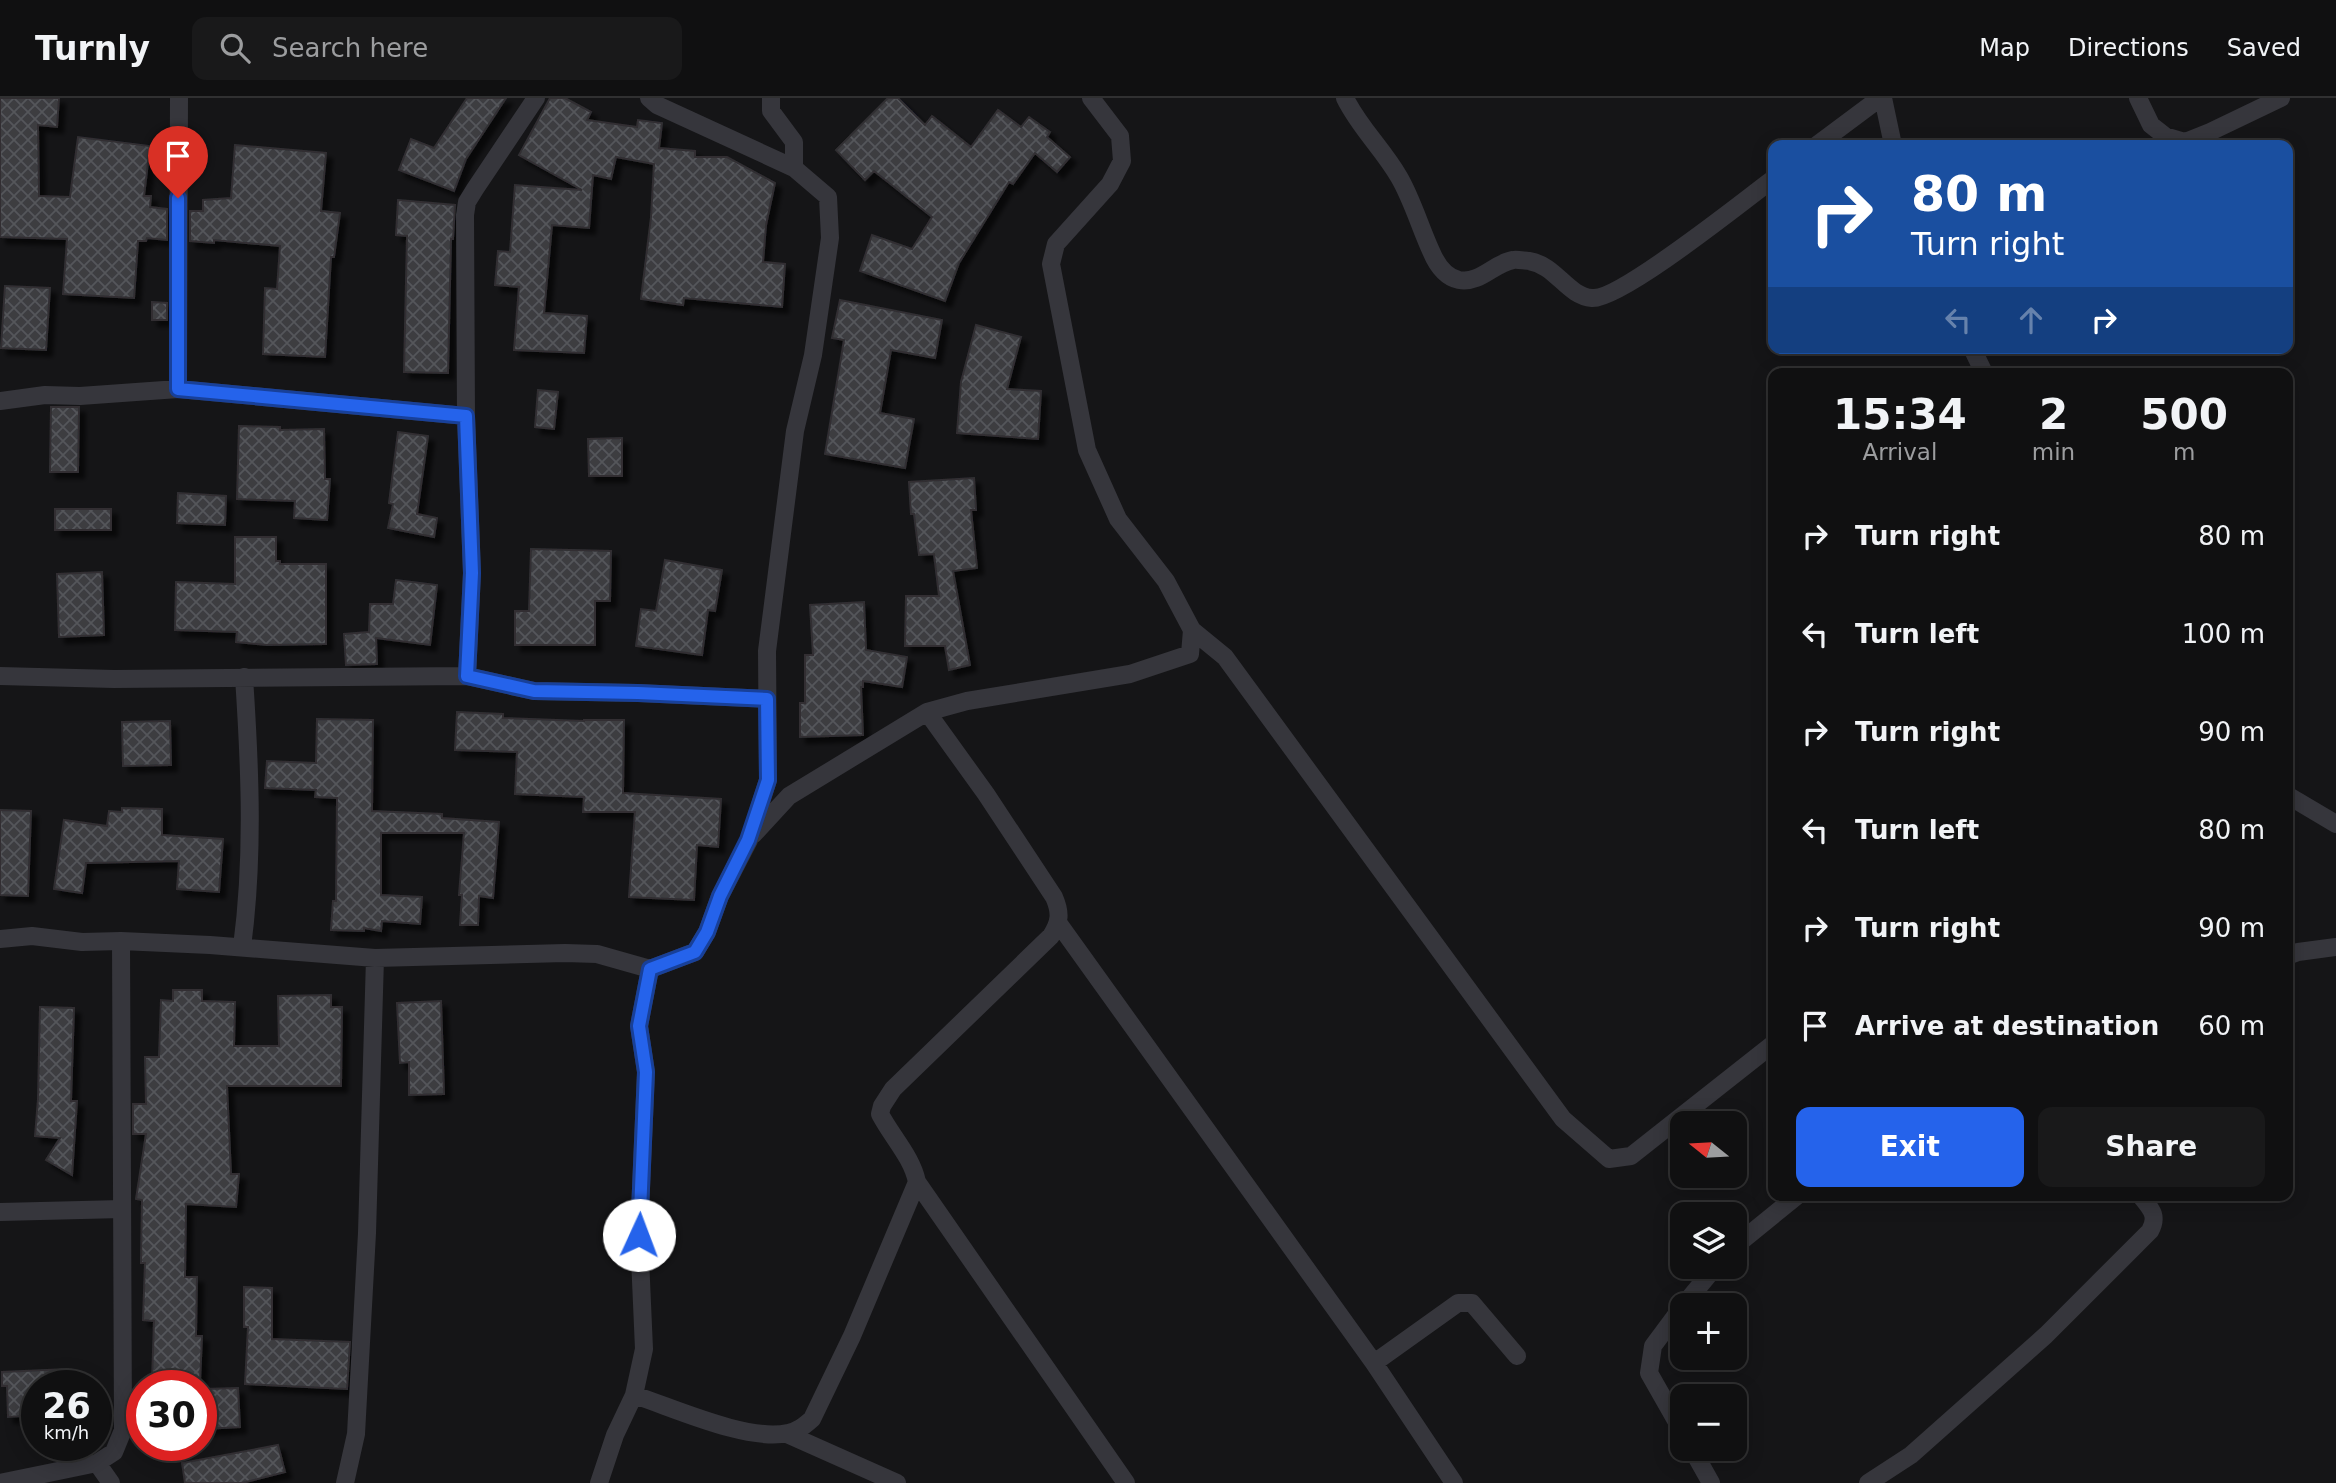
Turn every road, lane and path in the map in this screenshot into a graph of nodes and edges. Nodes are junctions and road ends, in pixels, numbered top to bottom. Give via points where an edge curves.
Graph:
1 (179, 98) edge
2 (536, 98) edge
3 (649, 98) edge
4 (771, 98) edge
5 (1091, 98) edge
6 (1345, 98) edge
7 (1882, 98) edge
8 (2138, 98) edge
9 (2281, 98) edge
10 (1824, 140) edge
11 (1892, 140) edge
12 (2178, 140) edge
13 (2190, 140) edge
14 (794, 167) junction
15 (1768, 183) edge
16 (178, 389) junction
17 (0, 401) edge
18 (466, 416) junction
19 (1192, 630) junction
20 (0, 676) edge
21 (467, 676) junction
22 (244, 677) junction
23 (767, 699) junction
24 (927, 712) junction
25 (2293, 799) edge
26 (2336, 824) edge
27 (748, 840) junction
28 (1059, 923) junction
29 (0, 939) edge
30 (121, 941) junction
31 (242, 947) junction
32 (2336, 947) edge
33 (2293, 954) edge
34 (375, 958) junction
35 (650, 969) junction
36 (1768, 1048) edge
37 (917, 1182) junction
38 (1791, 1201) edge
39 (2144, 1201) edge
40 (122, 1209) junction
41 (0, 1212) edge
42 (1747, 1236) edge
43 (1705, 1279) edge
44 (1693, 1293) edge
45 (1670, 1323) edge
46 (1517, 1356) dead end
47 (1374, 1363) junction
48 (634, 1395) junction
49 (1670, 1410) edge
50 (787, 1434) junction
51 (1699, 1461) edge
52 (97, 1463) junction
53 (0, 1483) edge
54 (111, 1483) edge
55 (345, 1483) edge
56 (599, 1483) edge
57 (897, 1483) edge
58 (1126, 1483) edge
59 (1454, 1483) edge
60 (1712, 1483) edge
61 (1868, 1483) edge

1 - 16 street
2 - 18 street via 467,202 463,267
3 - 14 street
4 - 14 street via 771,111 794,142
5 - 19 street via 1120,136 1122,161 1110,184 1056,244 1051,264 1087,450 1118,519 1166,581
6 - 15 street via 1400,178 1435,261 1450,277 1461,281 1513,260 1527,261 1540,263 1582,296 1594,299 1613,293
7 - 10 street
7 - 11 street
8 - 12 street via 2151,125
9 - 13 street
14 - 23 street via 828,197 830,238 813,355 795,431 767,651
16 - 17 street via 45,394
16 - 18 street
18 - 21 street via 472,573
19 - 24 street via 1189,654 1130,674
19 - 36 street via 1225,657 1563,1119 1609,1159 1631,1156
20 - 22 street
21 - 22 street
21 - 23 street via 534,691
22 - 31 street via 251,788
23 - 27 street via 768,780
24 - 27 street via 789,796
24 - 28 street via 1054,897
25 - 26 street
27 - 35 street via 695,952
28 - 37 street via 1051,936 893,1089 883,1106 880,1114 914,1167
28 - 47 street
29 - 30 street via 32,936
30 - 31 street
30 - 40 street
31 - 34 street
32 - 33 street
34 - 35 street via 597,954
34 - 55 street via 356,1434
35 - 48 street via 639,1026 646,1072 639,1235 645,1349
37 - 50 street via 822,1402 811,1419
37 - 58 street
38 - 42 street
39 - 61 street via 2155,1215 2150,1231 2036,1345 1912,1455
40 - 41 street
40 - 52 street via 123,1430 114,1452
43 - 44 street
45 - 49 street via 1653,1346 1649,1373
46 - 47 street via 1472,1303 1458,1303
47 - 59 street
48 - 50 street via 734,1429
48 - 56 street
50 - 57 street
51 - 60 street
52 - 53 street
52 - 54 street

